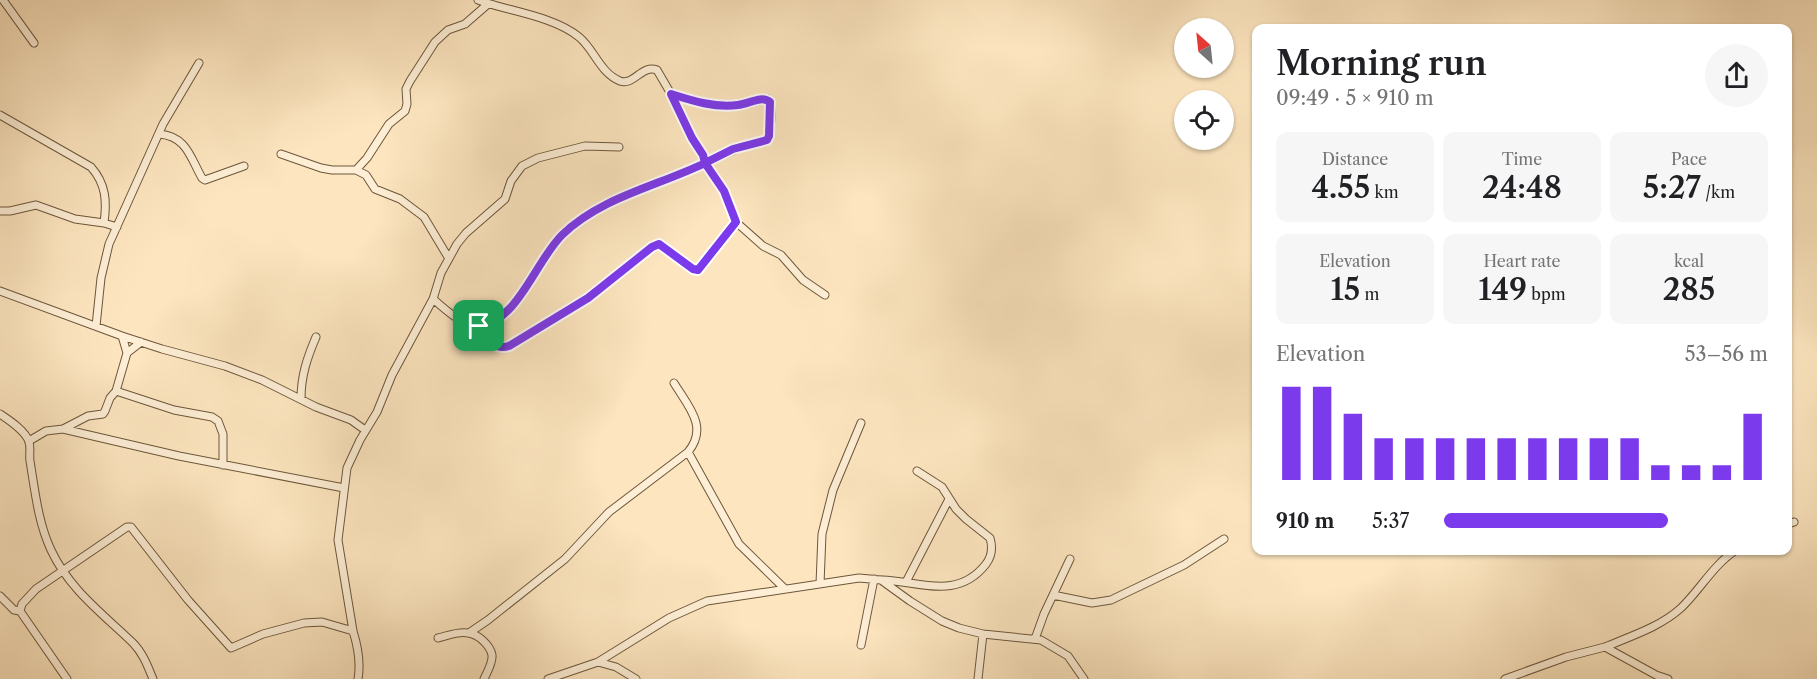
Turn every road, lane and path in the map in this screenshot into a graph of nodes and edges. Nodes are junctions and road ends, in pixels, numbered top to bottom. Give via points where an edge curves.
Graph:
1 (3, 0) edge
2 (478, 0) edge
3 (488, 4) junction
4 (34, 43) dead end
5 (199, 63) dead end
6 (671, 94) junction
7 (0, 115) edge
8 (160, 134) junction
9 (619, 147) dead end
10 (281, 154) dead end
11 (705, 163) junction
12 (244, 166) dead end
13 (356, 170) junction
14 (0, 211) edge
15 (736, 222) junction
16 (104, 223) junction
17 (117, 227) junction
18 (448, 257) junction
19 (0, 291) edge
20 (825, 295) dead end
21 (433, 299) junction
22 (96, 326) junction
23 (479, 326) junction
24 (122, 336) junction
25 (316, 337) dead end
26 (141, 342) junction
27 (127, 353) junction
28 (674, 383) dead end
29 (116, 391) junction
30 (301, 399) junction
31 (0, 414) edge
32 (861, 423) dead end
33 (63, 429) junction
34 (365, 430) junction
35 (29, 441) junction
36 (688, 453) junction
37 (224, 465) junction
38 (917, 471) dead end
39 (344, 488) junction
40 (949, 499) junction
41 (1224, 539) dead end
42 (1729, 555) edge
43 (1070, 559) dead end
44 (64, 571) junction
45 (877, 580) junction
46 (906, 582) junction
47 (820, 584) junction
48 (785, 589) junction
49 (0, 596) edge
50 (1053, 596) junction
51 (20, 611) junction
52 (353, 631) junction
53 (469, 633) junction
54 (983, 634) junction
55 (438, 638) dead end
56 (1035, 639) junction
57 (861, 645) dead end
58 (1605, 647) junction
59 (597, 662) junction
60 (67, 679) edge
61 (153, 679) edge
62 (358, 679) edge
63 (484, 679) edge
64 (548, 679) edge
65 (636, 679) edge
66 (978, 679) edge
67 (1084, 679) edge
68 (1504, 679) edge
69 (1668, 679) edge

1 - 4 street
2 - 3 street
3 - 6 street via 569,31 579,37 606,72 622,82 648,69 657,70
3 - 13 street via 435,42 406,89 405,111 389,124
5 - 8 street
6 - 11 street
6 - 11 street via 714,106 764,99 770,102 767,140 733,149
7 - 16 street via 91,167 100,177 107,202
8 - 12 street via 181,142 205,180
8 - 17 street
9 - 18 street via 585,146 527,162 515,173 505,199 466,233
10 - 13 street via 332,170
11 - 15 street via 724,191
11 - 23 street via 630,194 583,219 547,252 505,315
13 - 18 street via 375,189 400,199 424,217
14 - 16 street via 36,205 75,219
15 - 20 street via 763,246 781,255 802,280
15 - 23 street via 698,270 659,244 588,298 509,346 495,346
16 - 17 street
17 - 22 street via 104,261
18 - 21 street
19 - 22 street
21 - 23 street via 464,323
21 - 34 street
22 - 24 street
24 - 26 street
24 - 27 street
25 - 30 street via 305,365
26 - 27 street
26 - 30 street via 235,369
27 - 29 street
28 - 36 street via 697,421 694,445
29 - 33 street via 103,414 88,416
29 - 37 street via 218,421 223,434
30 - 34 street
31 - 35 street
32 - 47 street via 833,490 822,534
33 - 35 street via 46,431
33 - 37 street
34 - 39 street via 347,468
35 - 44 street via 40,515 52,552
36 - 48 street via 739,544
36 - 53 street via 609,512 565,559
37 - 39 street
38 - 40 street via 942,487
39 - 52 street via 338,540
40 - 46 street
40 - 46 street via 990,538 990,559 975,575 944,588
41 - 50 street via 1184,565 1111,600 1092,603
42 - 58 street via 1680,609 1646,630
43 - 50 street
44 - 51 street via 28,596
44 - 52 street via 131,527 231,648 304,623 322,622
44 - 61 street via 84,598 133,644
45 - 46 street
45 - 47 street via 859,578
45 - 54 street via 942,621
45 - 57 street
47 - 48 street
48 - 59 street via 707,600
49 - 51 street
50 - 56 street
51 - 60 street
52 - 62 street via 358,645
53 - 55 street
53 - 63 street via 487,644 492,656
54 - 56 street
54 - 66 street
56 - 67 street via 1068,656
58 - 68 street
58 - 69 street
59 - 64 street
59 - 65 street via 616,667

